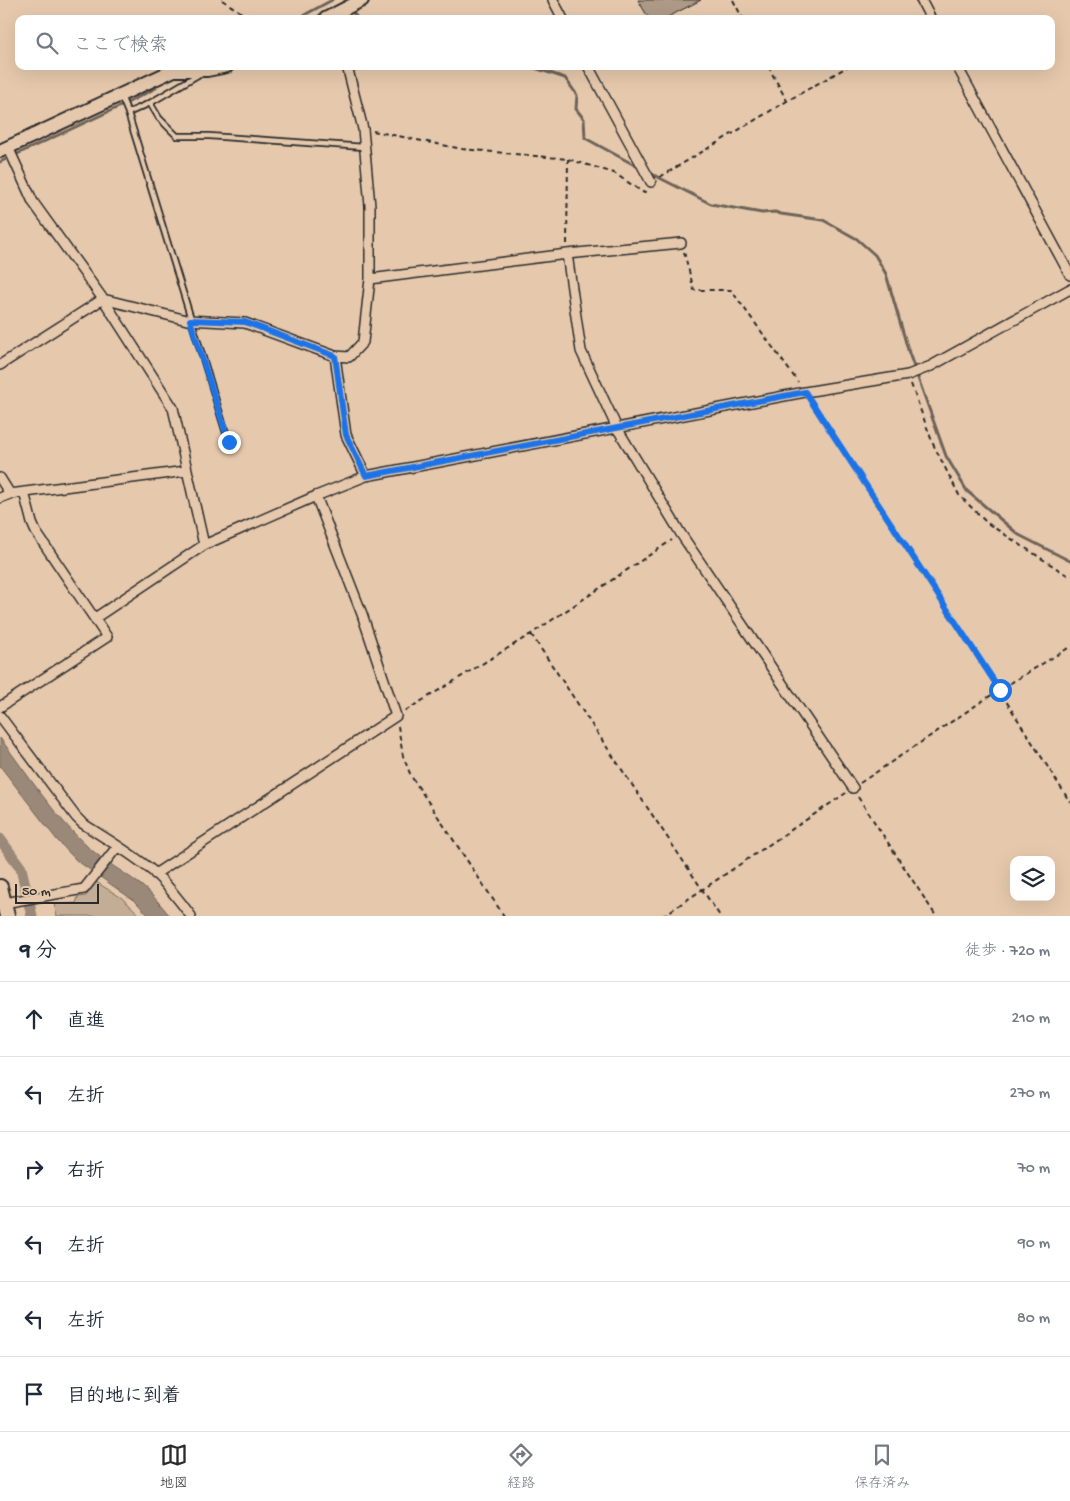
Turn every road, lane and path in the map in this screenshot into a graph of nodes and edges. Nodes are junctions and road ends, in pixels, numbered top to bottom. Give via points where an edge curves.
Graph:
1 (222, 0) edge
2 (362, 0) edge
3 (553, 0) edge
4 (733, 0) edge
5 (921, 0) edge
6 (246, 15) edge
7 (336, 15) edge
8 (561, 15) edge
9 (741, 15) edge
10 (929, 15) edge
11 (207, 70) joint
12 (349, 70) edge
13 (590, 70) edge
14 (770, 70) edge
15 (842, 70) edge
16 (959, 70) edge
17 (121, 96) junction
18 (787, 101) junction
19 (150, 103) junction
20 (128, 112) junction
21 (363, 128) junction
22 (366, 148) junction
23 (6, 149) edge
24 (568, 159) junction
25 (649, 178) junction
26 (681, 243) joint
27 (567, 254) junction
28 (1070, 275) edge
29 (370, 279) junction
30 (1070, 289) edge
31 (103, 299) junction
32 (190, 320) junction
33 (335, 356) junction
34 (0, 366) edge
35 (908, 375) junction
36 (805, 392) junction
37 (617, 428) junction
38 (229, 442) dead end
39 (186, 471) junction
40 (366, 476) junction
41 (0, 478) edge
42 (24, 492) junction
43 (10, 494) junction
44 (316, 496) junction
45 (0, 498) edge
46 (681, 534) junction
47 (204, 546) junction
48 (1070, 577) edge
49 (95, 618) junction
50 (531, 634) junction
51 (1070, 647) edge
52 (1000, 690) junction
53 (0, 707) edge
54 (0, 716) edge
55 (396, 716) junction
56 (853, 788) junction
57 (1070, 802) edge
58 (117, 847) junction
59 (155, 874) junction
60 (0, 886) edge
61 (703, 891) junction
62 (9, 906) edge
63 (191, 916) edge
64 (504, 916) edge
65 (663, 916) edge
66 (720, 916) edge
67 (936, 916) edge

1 - 6 path
2 - 7 main road
3 - 8 street
4 - 9 path
5 - 10 street
11 - 17 main road via 174,70
11 - 19 lane
12 - 21 street
13 - 25 street
14 - 18 path
15 - 18 path
16 - 28 street
17 - 20 lane
17 - 23 main road
18 - 25 path
19 - 20 lane
19 - 22 lane via 159,118 177,136
20 - 32 lane
21 - 22 street
21 - 24 path via 462,148
22 - 29 street
23 - 31 street via 34,202
24 - 25 path via 614,173 644,193
24 - 27 path
26 - 27 street
26 - 36 path via 694,290 732,290
27 - 29 street
27 - 37 street via 581,351
29 - 33 street via 363,342 349,357
30 - 35 street via 931,366
31 - 32 street
31 - 34 street
31 - 39 street via 173,408
32 - 33 street via 245,322
32 - 38 lane
33 - 40 street via 346,435
35 - 36 street
35 - 48 path via 933,444 959,494 987,523
36 - 37 street
36 - 52 path
37 - 40 street
37 - 46 street
39 - 42 street
39 - 47 street
40 - 44 street
41 - 43 street
42 - 43 street
42 - 49 street via 34,528
43 - 45 street
44 - 47 street
44 - 55 street via 362,614
46 - 50 path
46 - 56 street
47 - 49 street
49 - 53 street via 107,637
50 - 55 path
50 - 61 path
51 - 52 path
52 - 56 path
52 - 57 path
54 - 58 street via 76,817
55 - 59 street
55 - 64 path via 403,756 412,776
56 - 61 path
56 - 67 path
58 - 59 street
58 - 62 street via 84,890 39,896
59 - 63 street
60 - 62 main road
61 - 65 path
61 - 66 path

